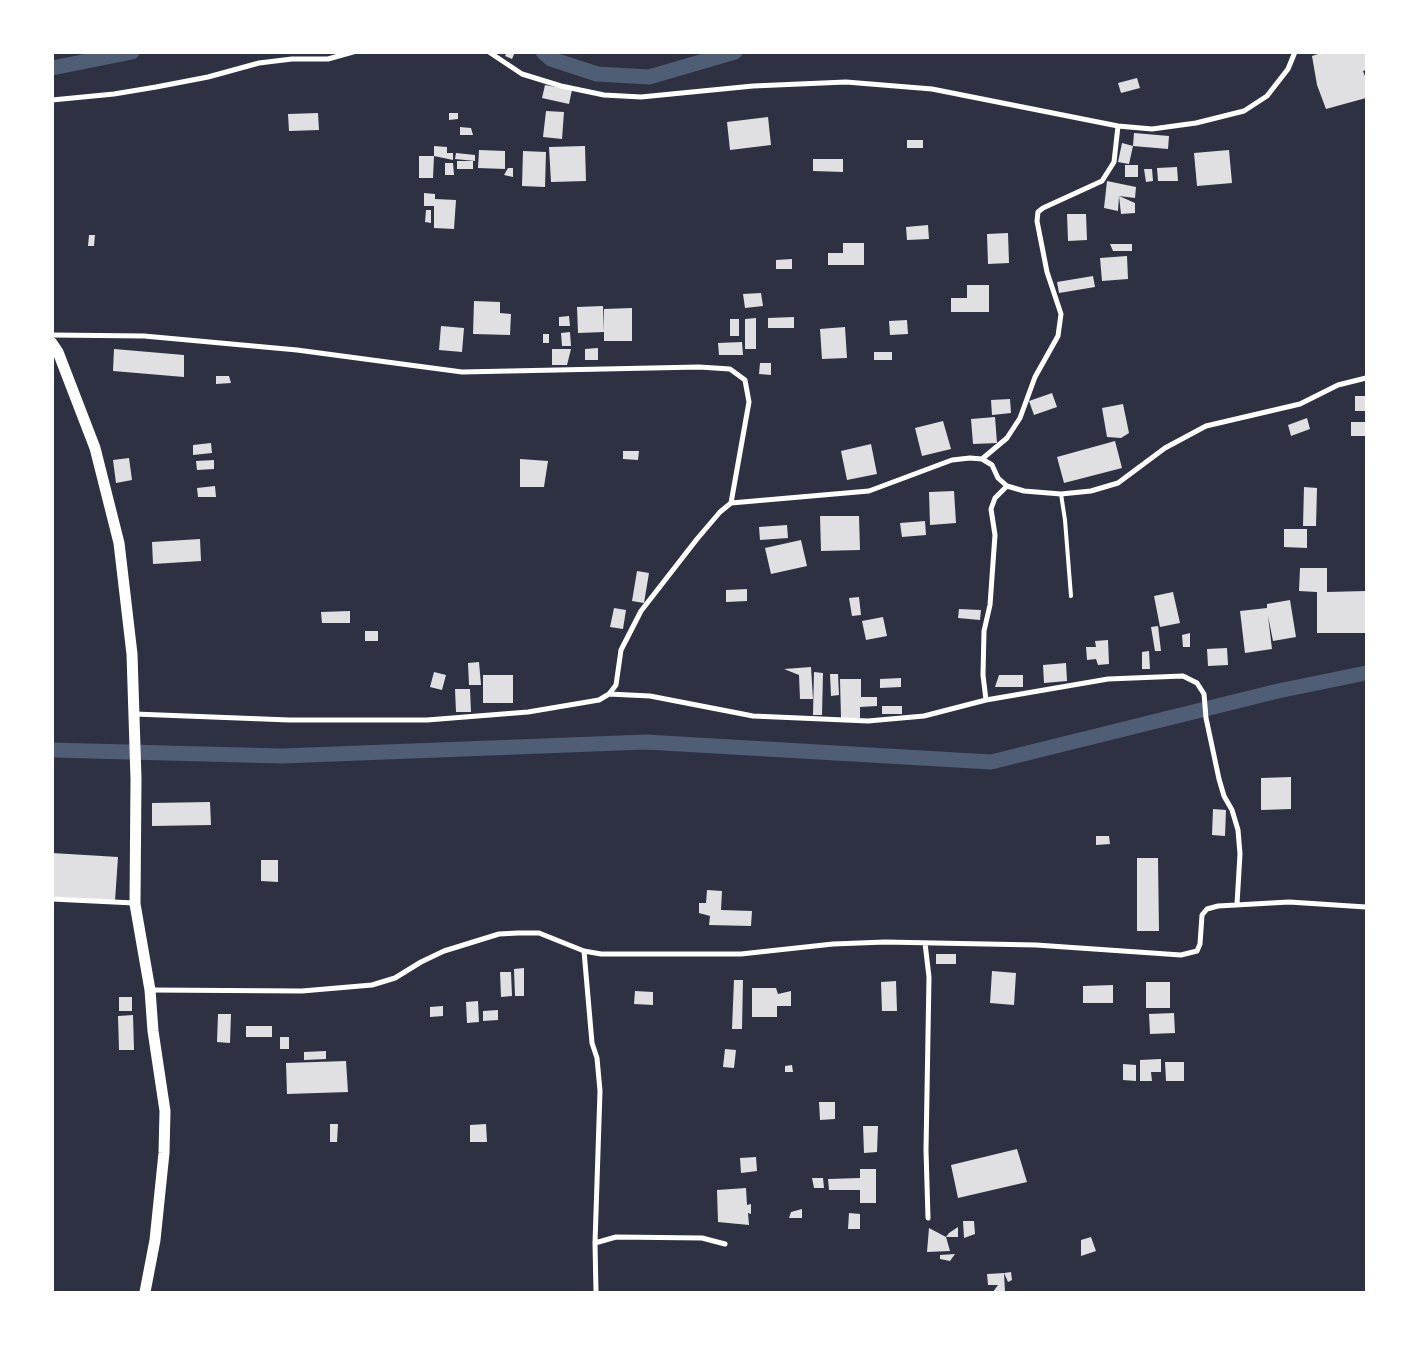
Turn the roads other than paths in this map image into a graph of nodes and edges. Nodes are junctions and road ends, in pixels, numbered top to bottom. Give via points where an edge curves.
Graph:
1 (353, 52) edge
2 (489, 52) edge
3 (1295, 52) edge
4 (52, 100) edge
5 (1118, 126) junction
6 (52, 335) edge
7 (52, 343) edge
8 (1366, 378) edge
9 (982, 459) junction
10 (1007, 486) junction
11 (1061, 494) junction
12 (731, 503) junction
13 (1071, 596) dead end
14 (609, 694) junction
15 (986, 700) junction
16 (135, 714) junction
17 (52, 899) edge
18 (135, 904) junction
19 (1237, 904) junction
20 (1366, 907) edge
21 (924, 943) junction
22 (584, 951) junction
23 (150, 990) junction
24 (928, 1218) dead end
25 (595, 1243) junction
26 (725, 1244) dead end
27 (145, 1292) edge
28 (596, 1292) edge

1 - 4 street via 328,59 259,63 156,87
2 - 5 street via 522,74 604,95 641,97 753,86 846,82 932,89
3 - 5 street via 1288,69 1267,96 1244,111 1152,129
5 - 9 street via 1114,162 1102,181 1038,212 1036,221 1046,272 1061,314 1058,336 1035,377 1020,418 1007,438
6 - 12 street via 144,336 297,350 462,372 730,369 745,380 749,402
7 - 16 main road via 95,448 119,543 132,654
8 - 11 street via 1338,385 1300,404 1206,426 1165,448 1118,483 1091,491
9 - 10 street via 992,465 998,478
9 - 12 street via 952,460 869,491
10 - 11 street
10 - 15 street via 995,498 991,509 995,535 990,605 984,631
11 - 13 lane
12 - 14 street via 697,539 641,611 621,650 616,685
14 - 15 street via 650,696 753,716 816,720 924,716
14 - 16 street via 582,704 528,712 427,720 289,720
15 - 19 street via 1108,679 1183,676 1197,683 1204,694 1219,779 1238,830
16 - 18 main road
17 - 18 street
18 - 23 main road
19 - 20 street via 1289,902
19 - 21 street via 1207,909 1202,915 1200,944 1190,954 1036,945
21 - 22 street via 833,944 764,953 723,954 601,954
21 - 24 street via 929,977
22 - 23 street via 539,933 499,934 444,951 395,978 372,985 302,991
22 - 25 street via 600,1091
23 - 27 main road via 165,1111 155,1240
25 - 26 street via 616,1237 702,1238
25 - 28 street

